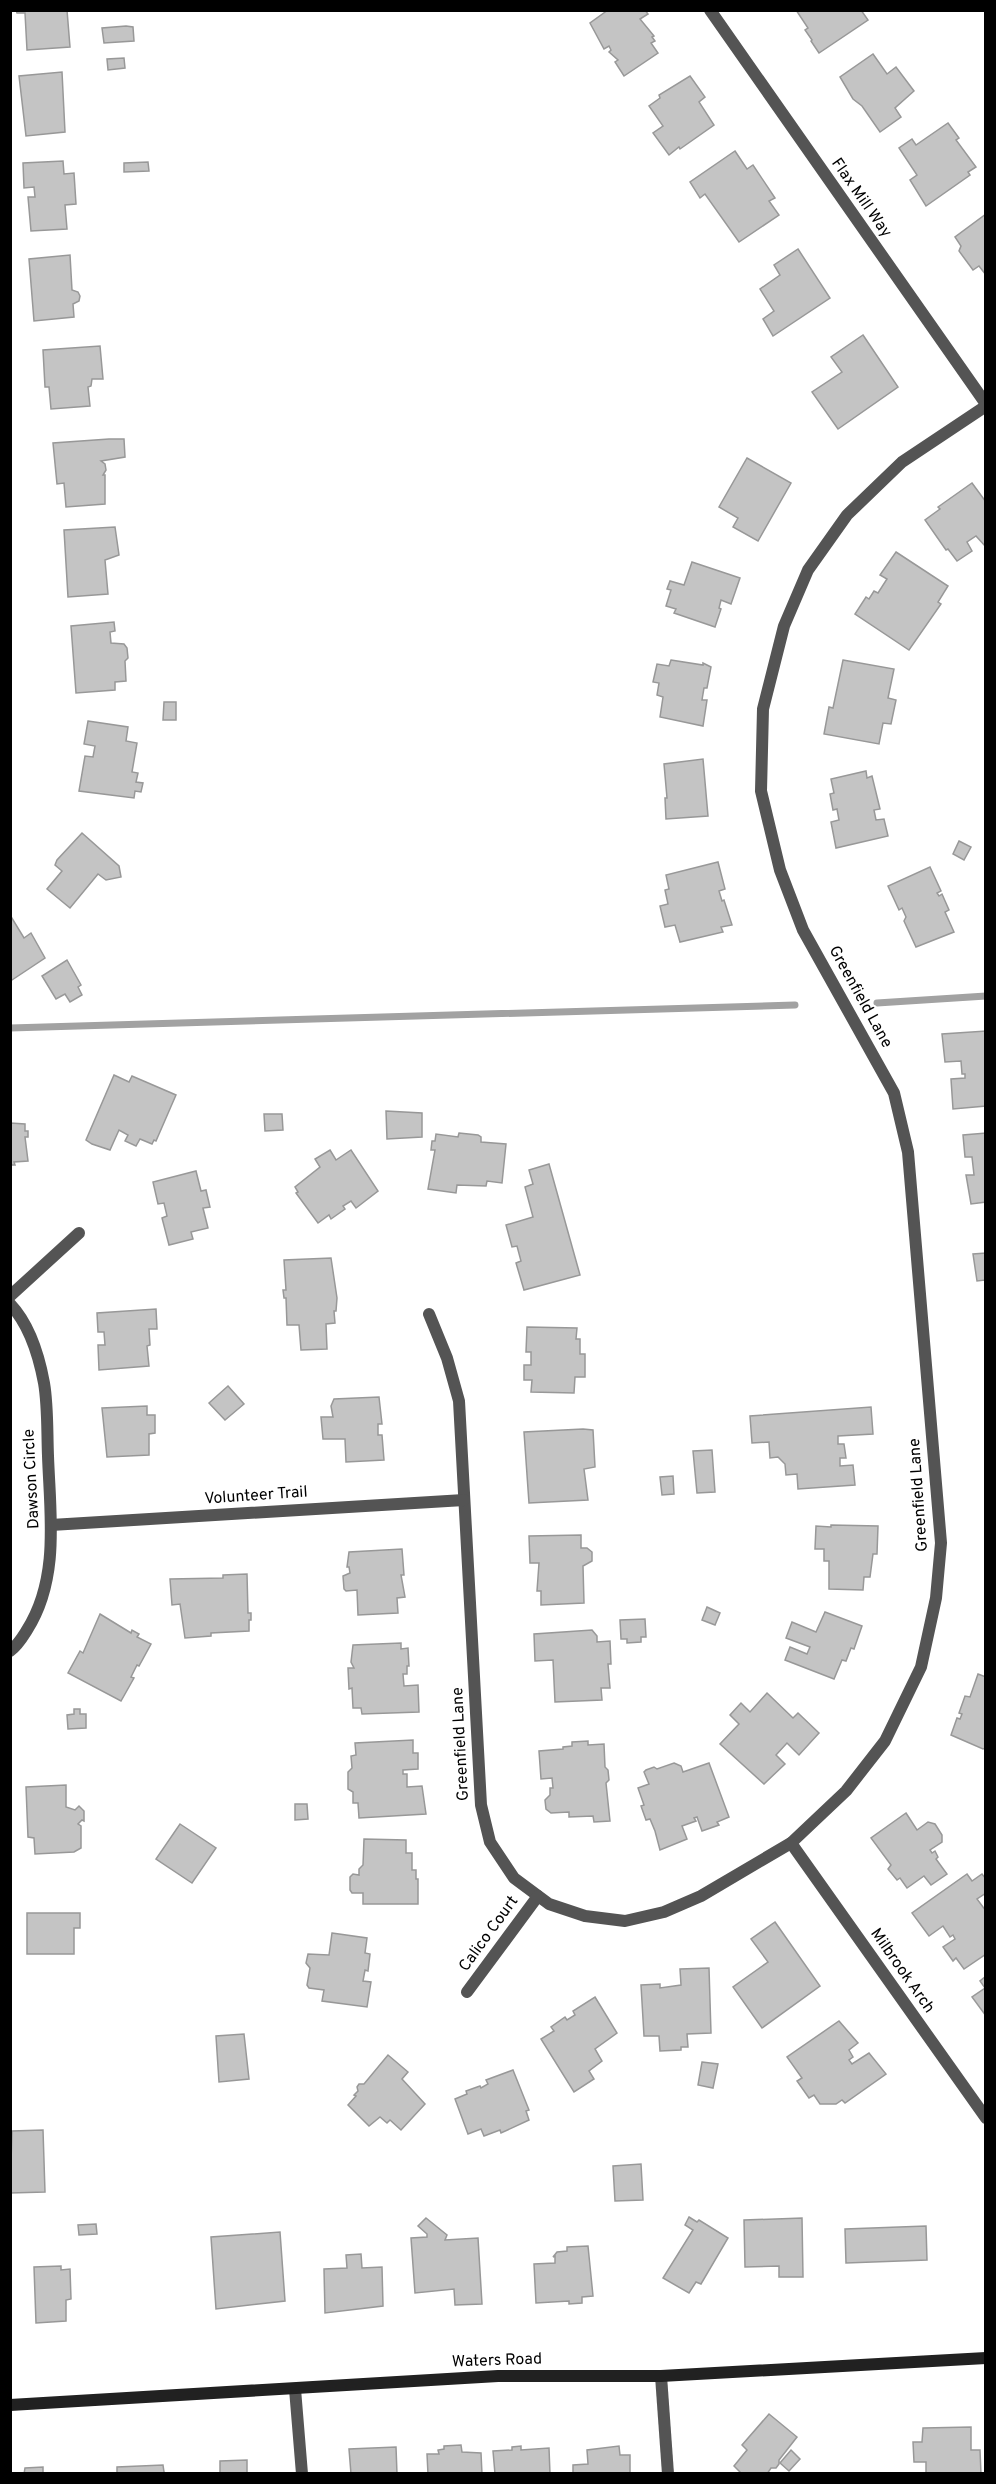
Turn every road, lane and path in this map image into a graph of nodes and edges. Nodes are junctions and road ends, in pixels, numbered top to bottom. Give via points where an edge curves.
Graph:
1 (710, 10) edge
2 (986, 405) edge
3 (79, 1233) dead end
4 (10, 1296) edge
5 (10, 1304) edge
6 (429, 1314) dead end
7 (464, 1500) junction
8 (51, 1526) junction
9 (10, 1651) edge
10 (791, 1843) junction
11 (538, 1896) junction
12 (467, 1992) dead end
13 (986, 2118) edge
14 (986, 2358) edge
15 (661, 2376) junction
16 (295, 2389) junction
17 (10, 2405) edge
18 (302, 2474) edge
19 (668, 2474) edge

1 - 2 street, Flax Mill Way
2 - 10 street, Greenfield Lane via 902,462 847,515 808,570 784,626 763,709 760,791 780,870 803,930 894,1093 908,1152 940,1543 936,1598 921,1667 885,1741 846,1791
3 - 4 street
5 - 8 street, Dawson Circle via 20,1314 44,1383
6 - 7 street, Greenfield Lane via 459,1401
7 - 8 street, Volunteer Trail
7 - 11 street, Greenfield Lane via 481,1805 490,1842 514,1878
8 - 9 street, Dawson Circle via 52,1550 36,1616
10 - 11 street, Greenfield Lane via 701,1896 664,1912 624,1920 585,1916 549,1904
10 - 13 street, Milbrook Arch
11 - 12 street, Calico Court
14 - 15 street, Waters Road
15 - 16 street, Waters Road via 498,2376
15 - 19 street
16 - 17 street, Waters Road
16 - 18 street

